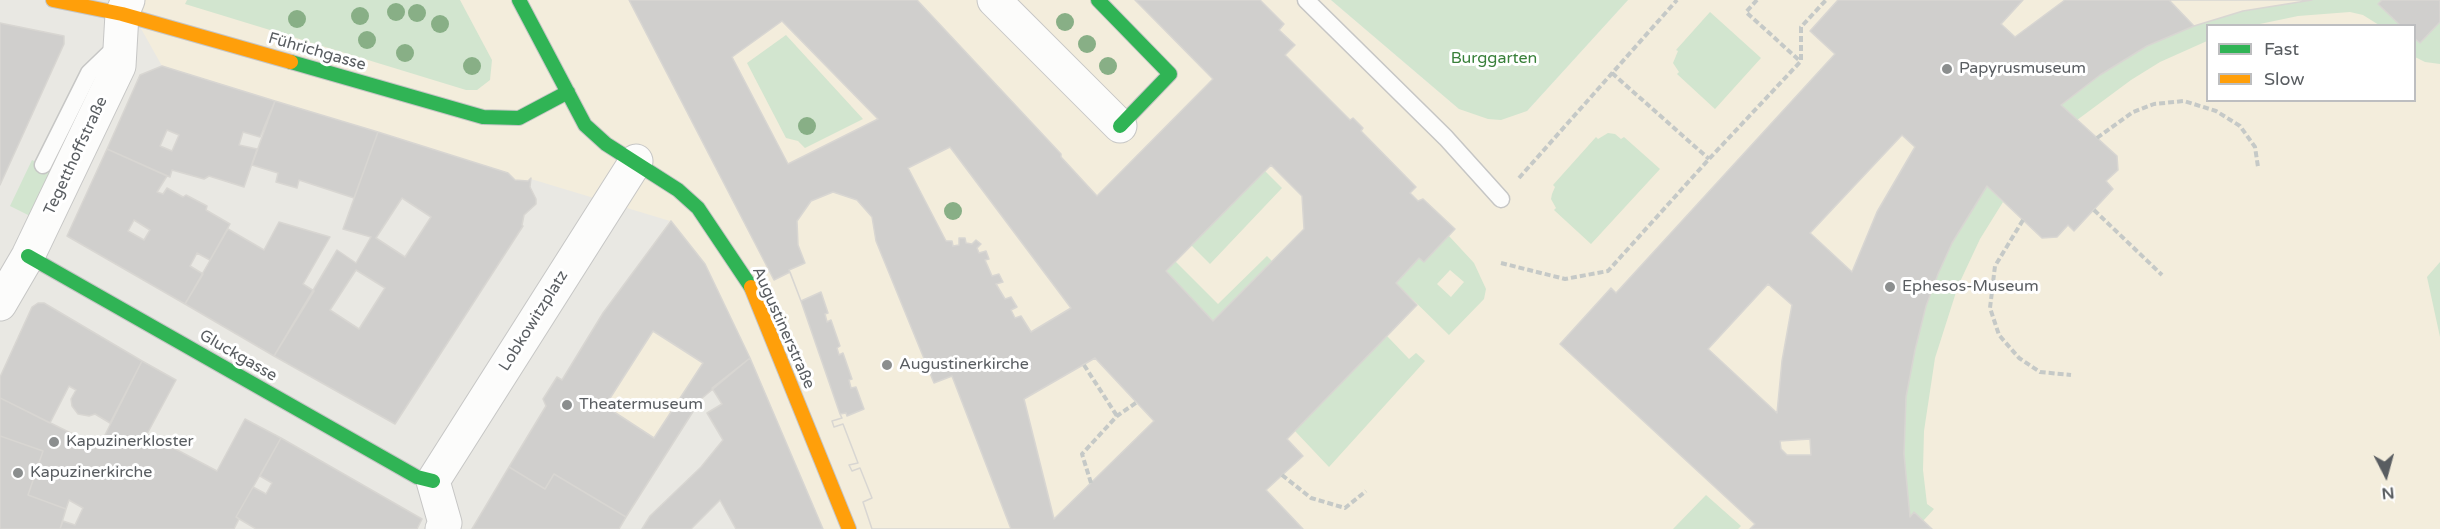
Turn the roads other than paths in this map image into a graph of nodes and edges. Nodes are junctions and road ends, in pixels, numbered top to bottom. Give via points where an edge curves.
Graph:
1 (53, 0) edge
2 (519, 0) edge
3 (994, 0) edge
4 (1098, 0) edge
5 (1306, 0) edge
6 (124, 19) edge
7 (568, 92) junction
8 (1120, 126) joint
9 (636, 161) junction
10 (43, 165) dead end
11 (1501, 199) road end
12 (28, 256) junction
13 (0, 304) edge
14 (434, 481) junction
15 (442, 529) edge
16 (849, 529) edge

1 - 6 street, Führichgasse
2 - 7 street, Augustinerstraße
3 - 8 street
4 - 8 street via 1170,74
5 - 11 lane via 1446,138
6 - 7 street, Führichgasse via 483,117 519,118
6 - 10 lane via 89,73
6 - 12 street, Tegetthoffstraße via 119,66
7 - 9 street, Augustinerstraße via 585,125 606,144
9 - 14 street, Lobkowitzplatz
9 - 16 street, Augustinerstraße via 698,208 751,288
12 - 13 street, Tegetthoffstraße
12 - 14 street, Gluckgasse via 417,477
14 - 15 street via 445,523

